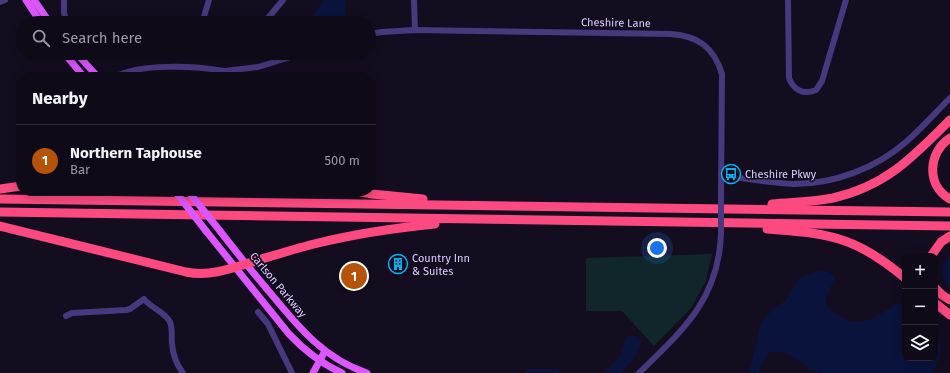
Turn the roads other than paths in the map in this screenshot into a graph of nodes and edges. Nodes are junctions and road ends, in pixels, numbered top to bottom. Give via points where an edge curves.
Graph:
1 (5, 0) edge
2 (26, 0) edge
3 (34, 0) edge
4 (64, 0) edge
5 (209, 0) edge
6 (283, 0) edge
7 (414, 0) edge
8 (788, 0) edge
9 (846, 0) edge
10 (0, 2) edge
11 (36, 16) edge
12 (45, 16) edge
13 (65, 16) edge
14 (204, 16) edge
15 (270, 16) edge
16 (415, 30) junction
17 (376, 33) edge
18 (70, 60) edge
19 (82, 60) edge
20 (281, 60) edge
21 (225, 71) junction
22 (80, 72) edge
23 (93, 72) edge
24 (126, 72) edge
25 (221, 72) edge
26 (950, 98) edge
27 (950, 120) edge
28 (950, 138) edge
29 (721, 175) junction
30 (16, 187) edge
31 (0, 189) edge
32 (376, 194) edge
33 (179, 196) edge
34 (192, 196) edge
35 (0, 198) edge
36 (950, 199) edge
37 (494, 205) junction
38 (728, 208) junction
39 (0, 212) edge
40 (950, 212) edge
41 (496, 220) junction
42 (734, 223) junction
43 (0, 226) edge
44 (950, 226) edge
45 (950, 236) edge
46 (933, 253) edge
47 (246, 264) junction
48 (234, 267) junction
49 (902, 276) edge
50 (936, 289) edge
51 (950, 300) edge
52 (938, 305) edge
53 (258, 312) dead end
54 (950, 315) edge
55 (66, 316) dead end
56 (325, 351) junction
57 (320, 360) junction
58 (183, 373) edge
59 (292, 373) edge
60 (314, 373) edge
61 (342, 373) edge
62 (367, 373) edge
63 (639, 373) edge

1 - 10 street
2 - 11 main road
3 - 12 main road
4 - 13 street
5 - 14 street
6 - 15 street
7 - 16 street
8 - 9 street via 790,78 791,83 800,92 811,92 819,86
16 - 17 street, Cheshire Lane
16 - 29 street, Cheshire Lane via 681,34 698,40 716,58 722,74
18 - 22 main road
19 - 23 main road
20 - 21 street via 258,67
21 - 24 street via 210,68 153,68
21 - 25 street
26 - 29 street via 892,154 852,174 826,181 796,184
27 - 38 highway via 905,164 859,190 823,199
28 - 36 highway via 938,150 933,177 938,188
29 - 63 street, Cheshire Lane, bridge via 721,233 715,275 698,309 678,334
30 - 31 highway
32 - 37 highway
33 - 48 main road, Carlson Parkway, bridge
34 - 47 main road, Carlson Parkway, bridge
35 - 37 highway
37 - 38 highway
38 - 40 highway
39 - 41 highway
41 - 42 highway
41 - 47 highway via 390,228 314,244
42 - 44 highway
42 - 49 highway via 755,229 814,234 846,241 876,257
43 - 48 highway via 192,273 214,273
45 - 46 highway via 941,242
47 - 48 highway
47 - 56 main road, Carlson Parkway via 309,338
48 - 57 main road, Carlson Parkway via 289,334
50 - 51 highway
52 - 54 highway
53 - 59 street via 268,324
55 - 58 street via 72,312 126,310 144,299 170,318 173,352
56 - 57 main road
56 - 62 main road, Carlson Parkway
57 - 60 main road
57 - 61 main road, Carlson Parkway

